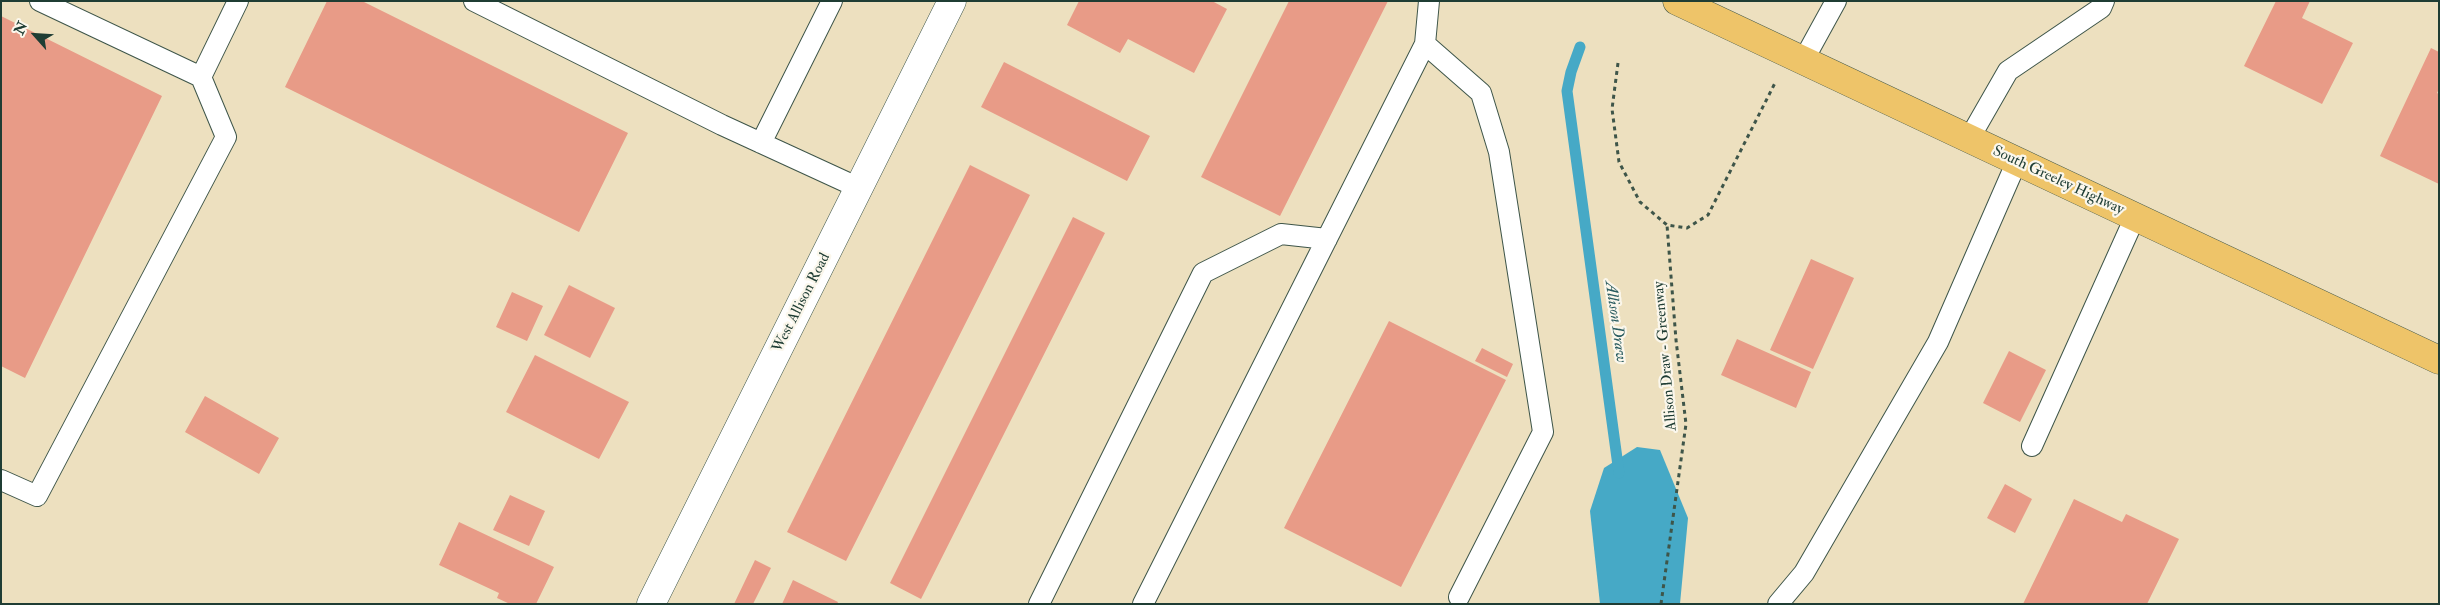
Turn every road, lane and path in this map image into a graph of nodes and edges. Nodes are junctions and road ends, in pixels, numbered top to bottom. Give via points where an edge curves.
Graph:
1 (40, 1) edge
2 (238, 1) edge
3 (474, 1) edge
4 (832, 1) edge
5 (952, 1) edge
6 (1429, 1) edge
7 (1677, 1) edge
8 (1836, 1) edge
9 (2102, 5) edge
10 (1425, 44) junction
11 (1796, 58) junction
12 (1618, 63) dead end
13 (200, 78) junction
14 (1969, 139) junction
15 (761, 143) junction
16 (2017, 161) junction
17 (859, 188) junction
18 (2135, 217) junction
19 (1667, 224) junction
20 (1326, 239) junction
21 (2439, 360) edge
22 (2032, 446) dead end
23 (1, 480) edge
24 (1459, 596) dead end
25 (651, 604) edge
26 (1039, 604) edge
27 (1143, 604) edge
28 (1661, 604) edge
29 (1778, 604) edge

1 - 13 lane
2 - 13 lane
3 - 15 lane
4 - 15 lane
5 - 17 street, West Allison Road
6 - 10 lane
7 - 11 highway, South Greeley Highway
8 - 11 lane
9 - 14 lane via 2008,71
10 - 20 lane
10 - 24 lane via 1481,92 1499,152 1543,432
11 - 14 highway, South Greeley Highway
11 - 19 path via 1708,215 1687,228
12 - 19 path via 1612,108 1619,162 1640,202
13 - 23 lane via 226,137 37,496
14 - 16 highway, South Greeley Highway
15 - 17 lane
16 - 18 highway, South Greeley Highway
16 - 29 lane via 1938,342 1804,573
17 - 25 street, West Allison Road
18 - 21 highway, South Greeley Highway
18 - 22 lane
19 - 28 path, Allison Draw - Greenway via 1686,424
20 - 26 lane via 1280,234 1203,273
20 - 27 lane

